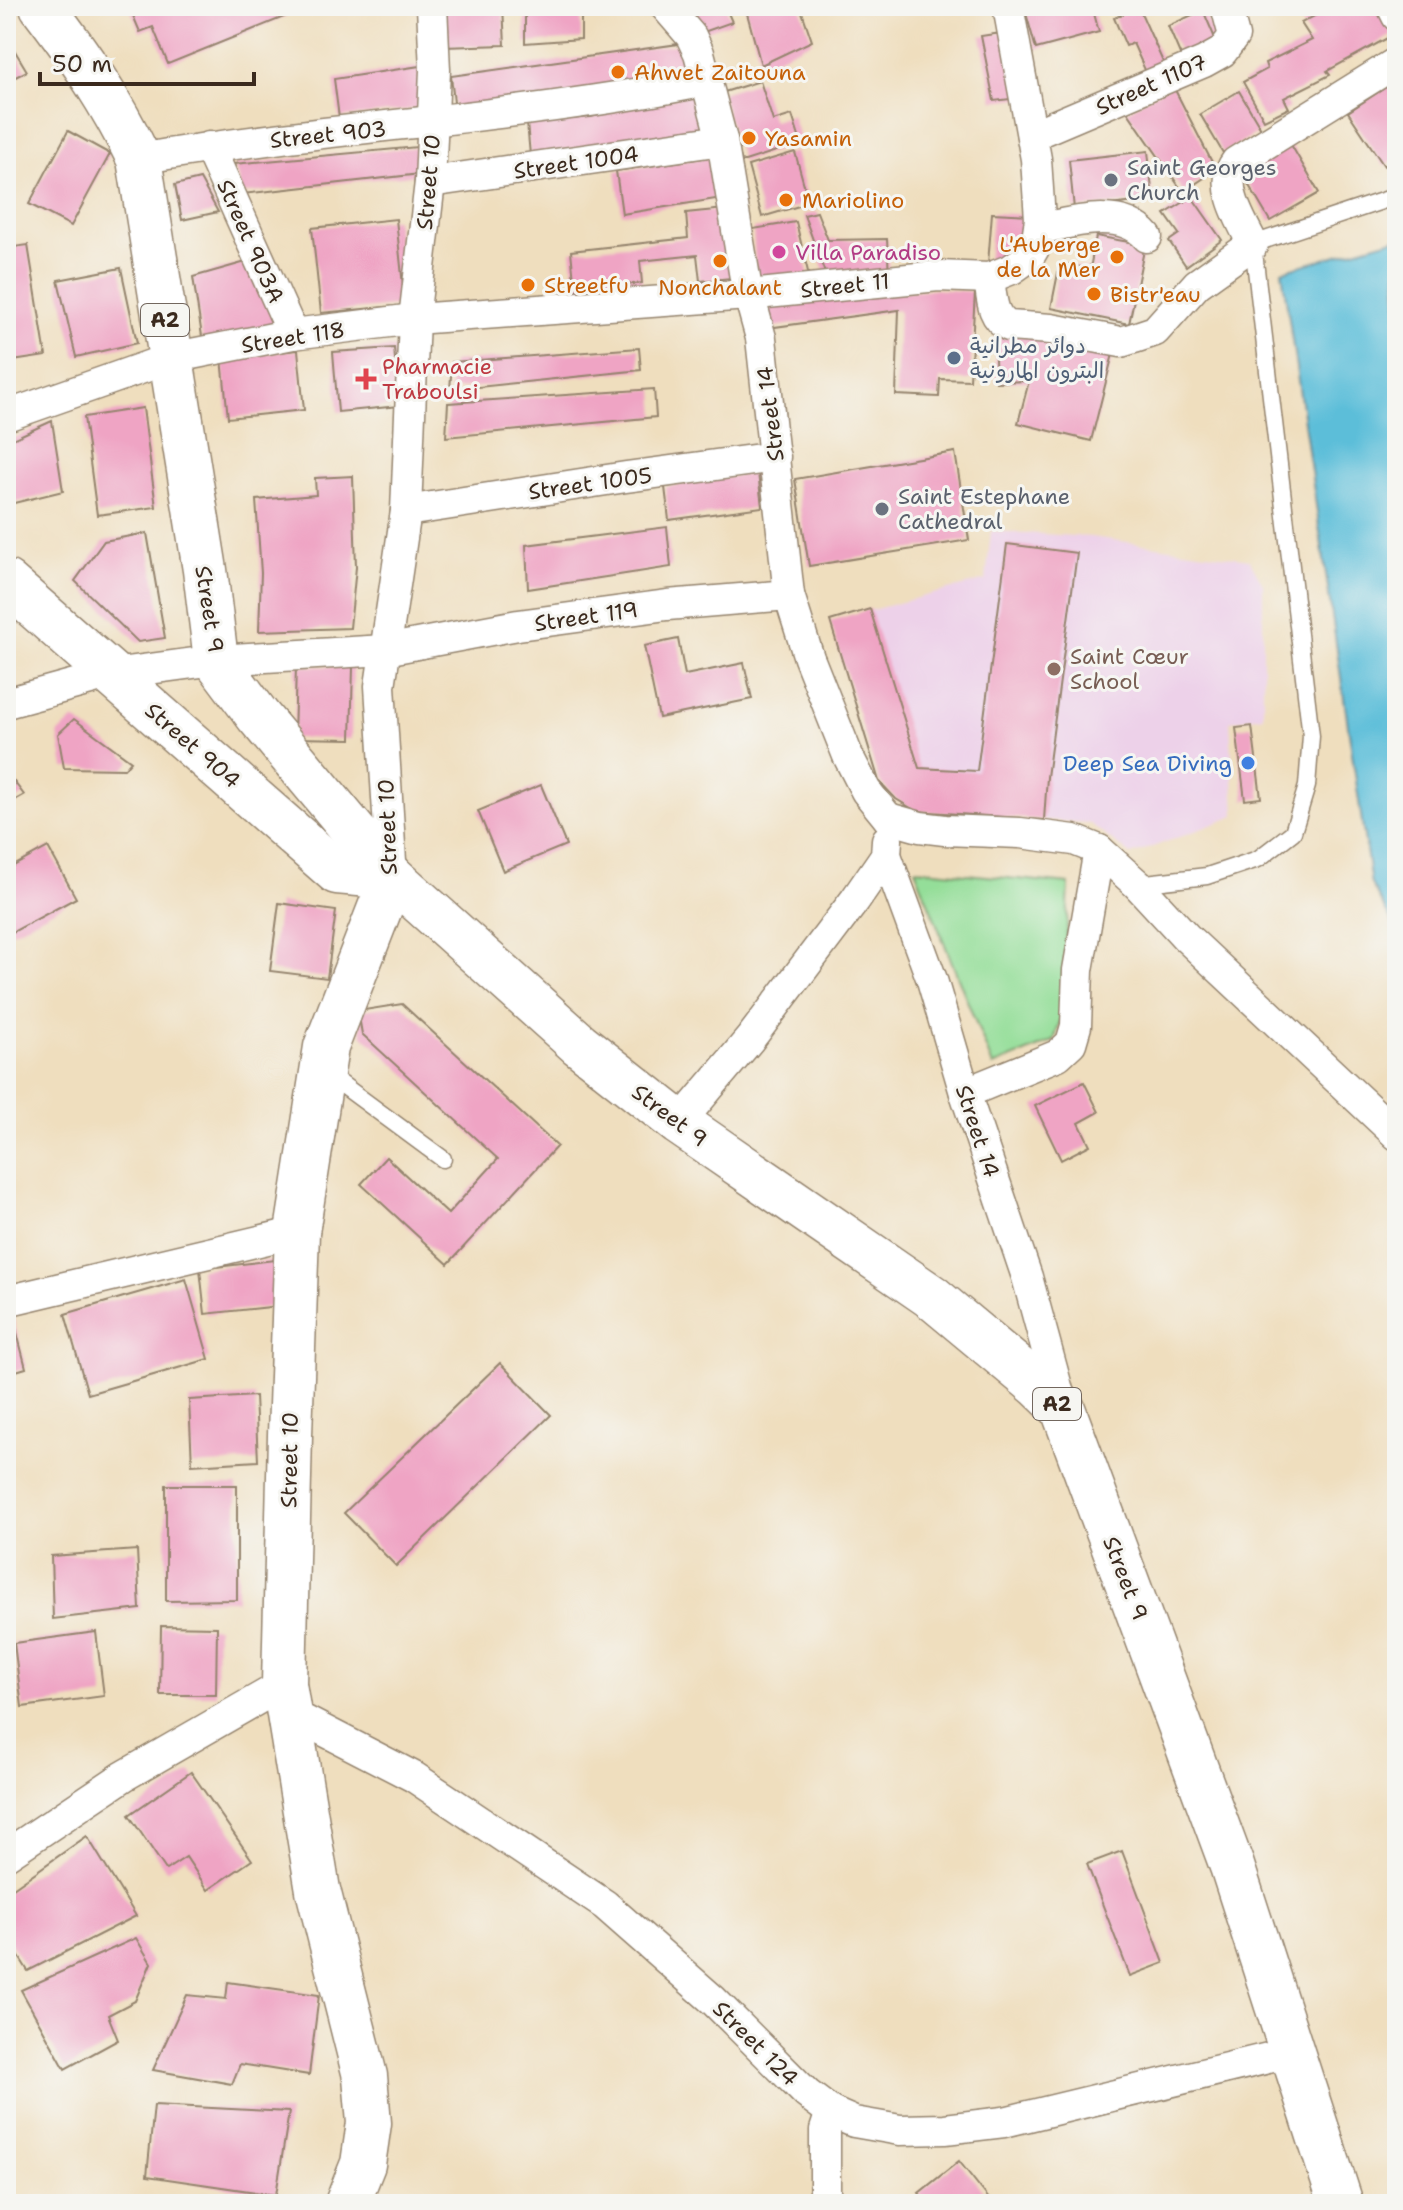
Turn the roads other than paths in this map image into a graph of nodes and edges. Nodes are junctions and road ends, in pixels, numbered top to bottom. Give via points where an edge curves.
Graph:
1 (42, 6) edge
2 (432, 6) edge
3 (665, 6) edge
4 (1008, 6) edge
5 (1226, 6) edge
6 (1392, 6) edge
7 (1397, 16) edge
8 (1397, 63) edge
9 (706, 81) junction
10 (433, 122) junction
11 (1032, 135) junction
12 (722, 140) junction
13 (209, 147) junction
14 (139, 159) junction
15 (430, 182) junction
16 (1397, 196) edge
17 (1040, 224) junction
18 (1147, 237) dead end
19 (1253, 244) junction
20 (989, 278) junction
21 (748, 295) junction
22 (414, 319) junction
23 (293, 334) junction
24 (171, 358) junction
25 (6, 416) edge
26 (775, 457) junction
27 (406, 511) junction
28 (6, 582) edge
29 (789, 595) junction
30 (385, 650) junction
31 (216, 660) junction
32 (112, 674) junction
33 (6, 703) edge
34 (888, 818) junction
35 (1099, 850) junction
36 (886, 855) junction
37 (392, 877) junction
38 (1137, 884) junction
39 (323, 1070) junction
40 (965, 1093) junction
41 (679, 1123) junction
42 (1397, 1135) edge
43 (443, 1159) dead end
44 (297, 1232) junction
45 (6, 1301) edge
46 (1063, 1409) junction
47 (286, 1698) junction
48 (6, 1855) edge
49 (1293, 2052) junction
50 (831, 2112) junction
51 (347, 2204) edge
52 (825, 2204) edge
53 (1341, 2204) edge

1 - 14 main road, Street 9 / A2 via 83,58
2 - 10 street, Street 10
3 - 9 street, Street 14 via 691,36
4 - 11 street
5 - 11 street, Street 1107 via 1234,36 1222,52
6 - 7 street
8 - 19 street via 1236,162 1228,179
9 - 10 street, Street 903 via 582,104
9 - 12 street, Street 14
10 - 13 street, Street 903
10 - 15 street, Street 10
11 - 17 street
12 - 15 street, Street 1004
12 - 21 street, Street 14
13 - 14 street, Street 903
13 - 23 street, Street 903A
14 - 24 main road, Street 9 / A2
15 - 22 street, Street 10
16 - 19 lane
17 - 18 street via 1115,221 1139,228
17 - 20 street via 1029,257
19 - 20 street via 1197,284 1155,331 1121,342 1003,323 994,310
19 - 38 lane via 1311,736 1307,786 1293,832 1258,859 1207,876
20 - 21 street, Street 11 via 938,276
21 - 22 street, Street 11
21 - 26 street, Street 14 via 761,338
22 - 23 street, Street 118
22 - 27 street, Street 10
23 - 24 street, Street 118
24 - 25 street, Street 118
24 - 31 main road, Street 9 / A2
26 - 27 street, Street 1005
26 - 29 street, Street 14
27 - 30 street, Street 10
28 - 32 main road, Street 904
29 - 30 street, Street 119 via 518,625
29 - 34 street, Street 14 via 848,756
30 - 31 street, Street 119
30 - 37 street, Street 10 via 380,686
31 - 32 street, Street 119
31 - 37 main road, Street 9 / A2
32 - 33 street, Street 119
32 - 37 main road, Street 904 via 337,872
34 - 35 street via 932,828 1074,840
34 - 36 street
35 - 38 street
35 - 40 street via 1071,1043 1058,1055
36 - 40 street, Street 14 via 932,980
36 - 41 street via 750,1039
37 - 39 main road, Street 10 via 326,1047
37 - 41 main road, Street 9 / A2 via 579,1044
38 - 42 street via 1186,937
39 - 43 lane
39 - 44 main road, Street 10
40 - 46 street, Street 14 via 1027,1277
41 - 46 main road, Street 9 / A2 via 932,1297
44 - 45 street
44 - 47 main road, Street 10
46 - 49 main road, Street 9 / A2 via 1213,1812
47 - 48 street via 124,1776
47 - 50 street, Street 124 via 605,1905
47 - 51 main road, Street 10 via 318,1890 365,2076 369,2123 363,2164
49 - 50 street, Street 124 via 1058,2110 974,2125 900,2130
49 - 53 main road, Street 9 / A2
50 - 52 street via 825,2130

